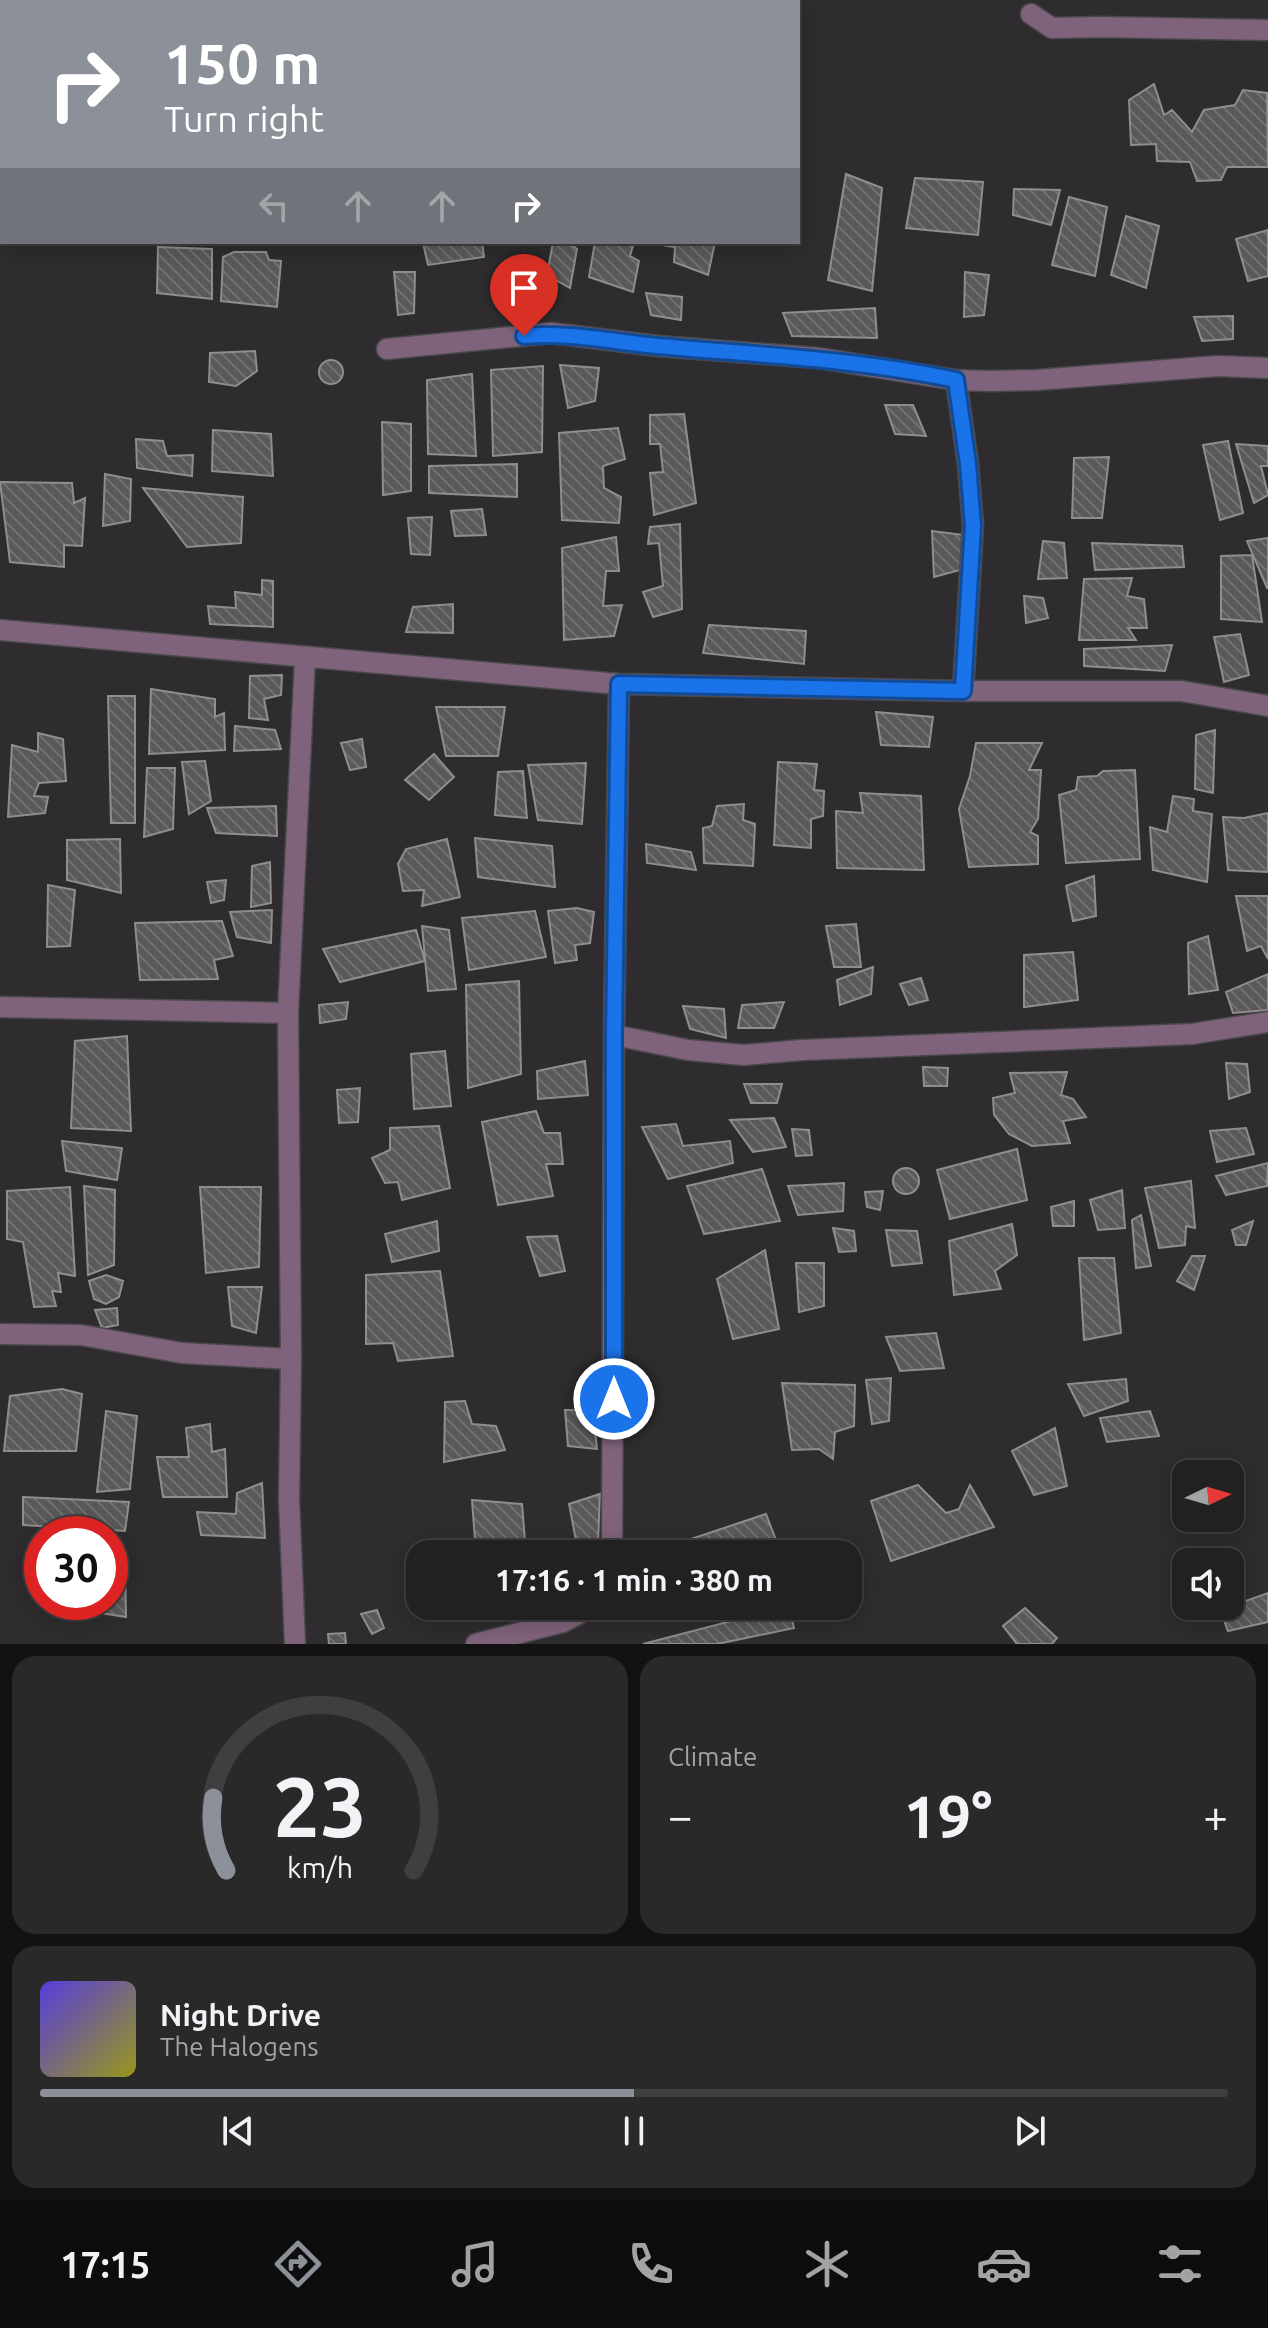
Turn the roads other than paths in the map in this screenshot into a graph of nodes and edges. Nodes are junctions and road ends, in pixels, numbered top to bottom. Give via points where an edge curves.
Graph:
1 (1031, 14) dead end
2 (1268, 30) edge
3 (387, 349) dead end
4 (1268, 368) edge
5 (956, 380) junction
6 (0, 630) edge
7 (305, 658) junction
8 (619, 684) junction
9 (963, 691) junction
10 (1268, 706) edge
11 (0, 1007) edge
12 (288, 1013) junction
13 (1268, 1022) edge
14 (614, 1035) junction
15 (0, 1334) edge
16 (291, 1359) junction
17 (612, 1540) edge
18 (567, 1620) edge
19 (295, 1644) edge
20 (476, 1644) edge

1 - 2 street via 1052,28
3 - 5 street via 551,333 818,358
4 - 5 street
5 - 9 street via 973,526
6 - 7 street
7 - 8 street
7 - 12 street
8 - 9 street
8 - 14 street
9 - 10 street via 1181,691
11 - 12 street
12 - 16 street
13 - 14 street via 1192,1034 744,1055
14 - 17 street
15 - 16 street via 81,1335 182,1353
16 - 19 street
18 - 20 street

